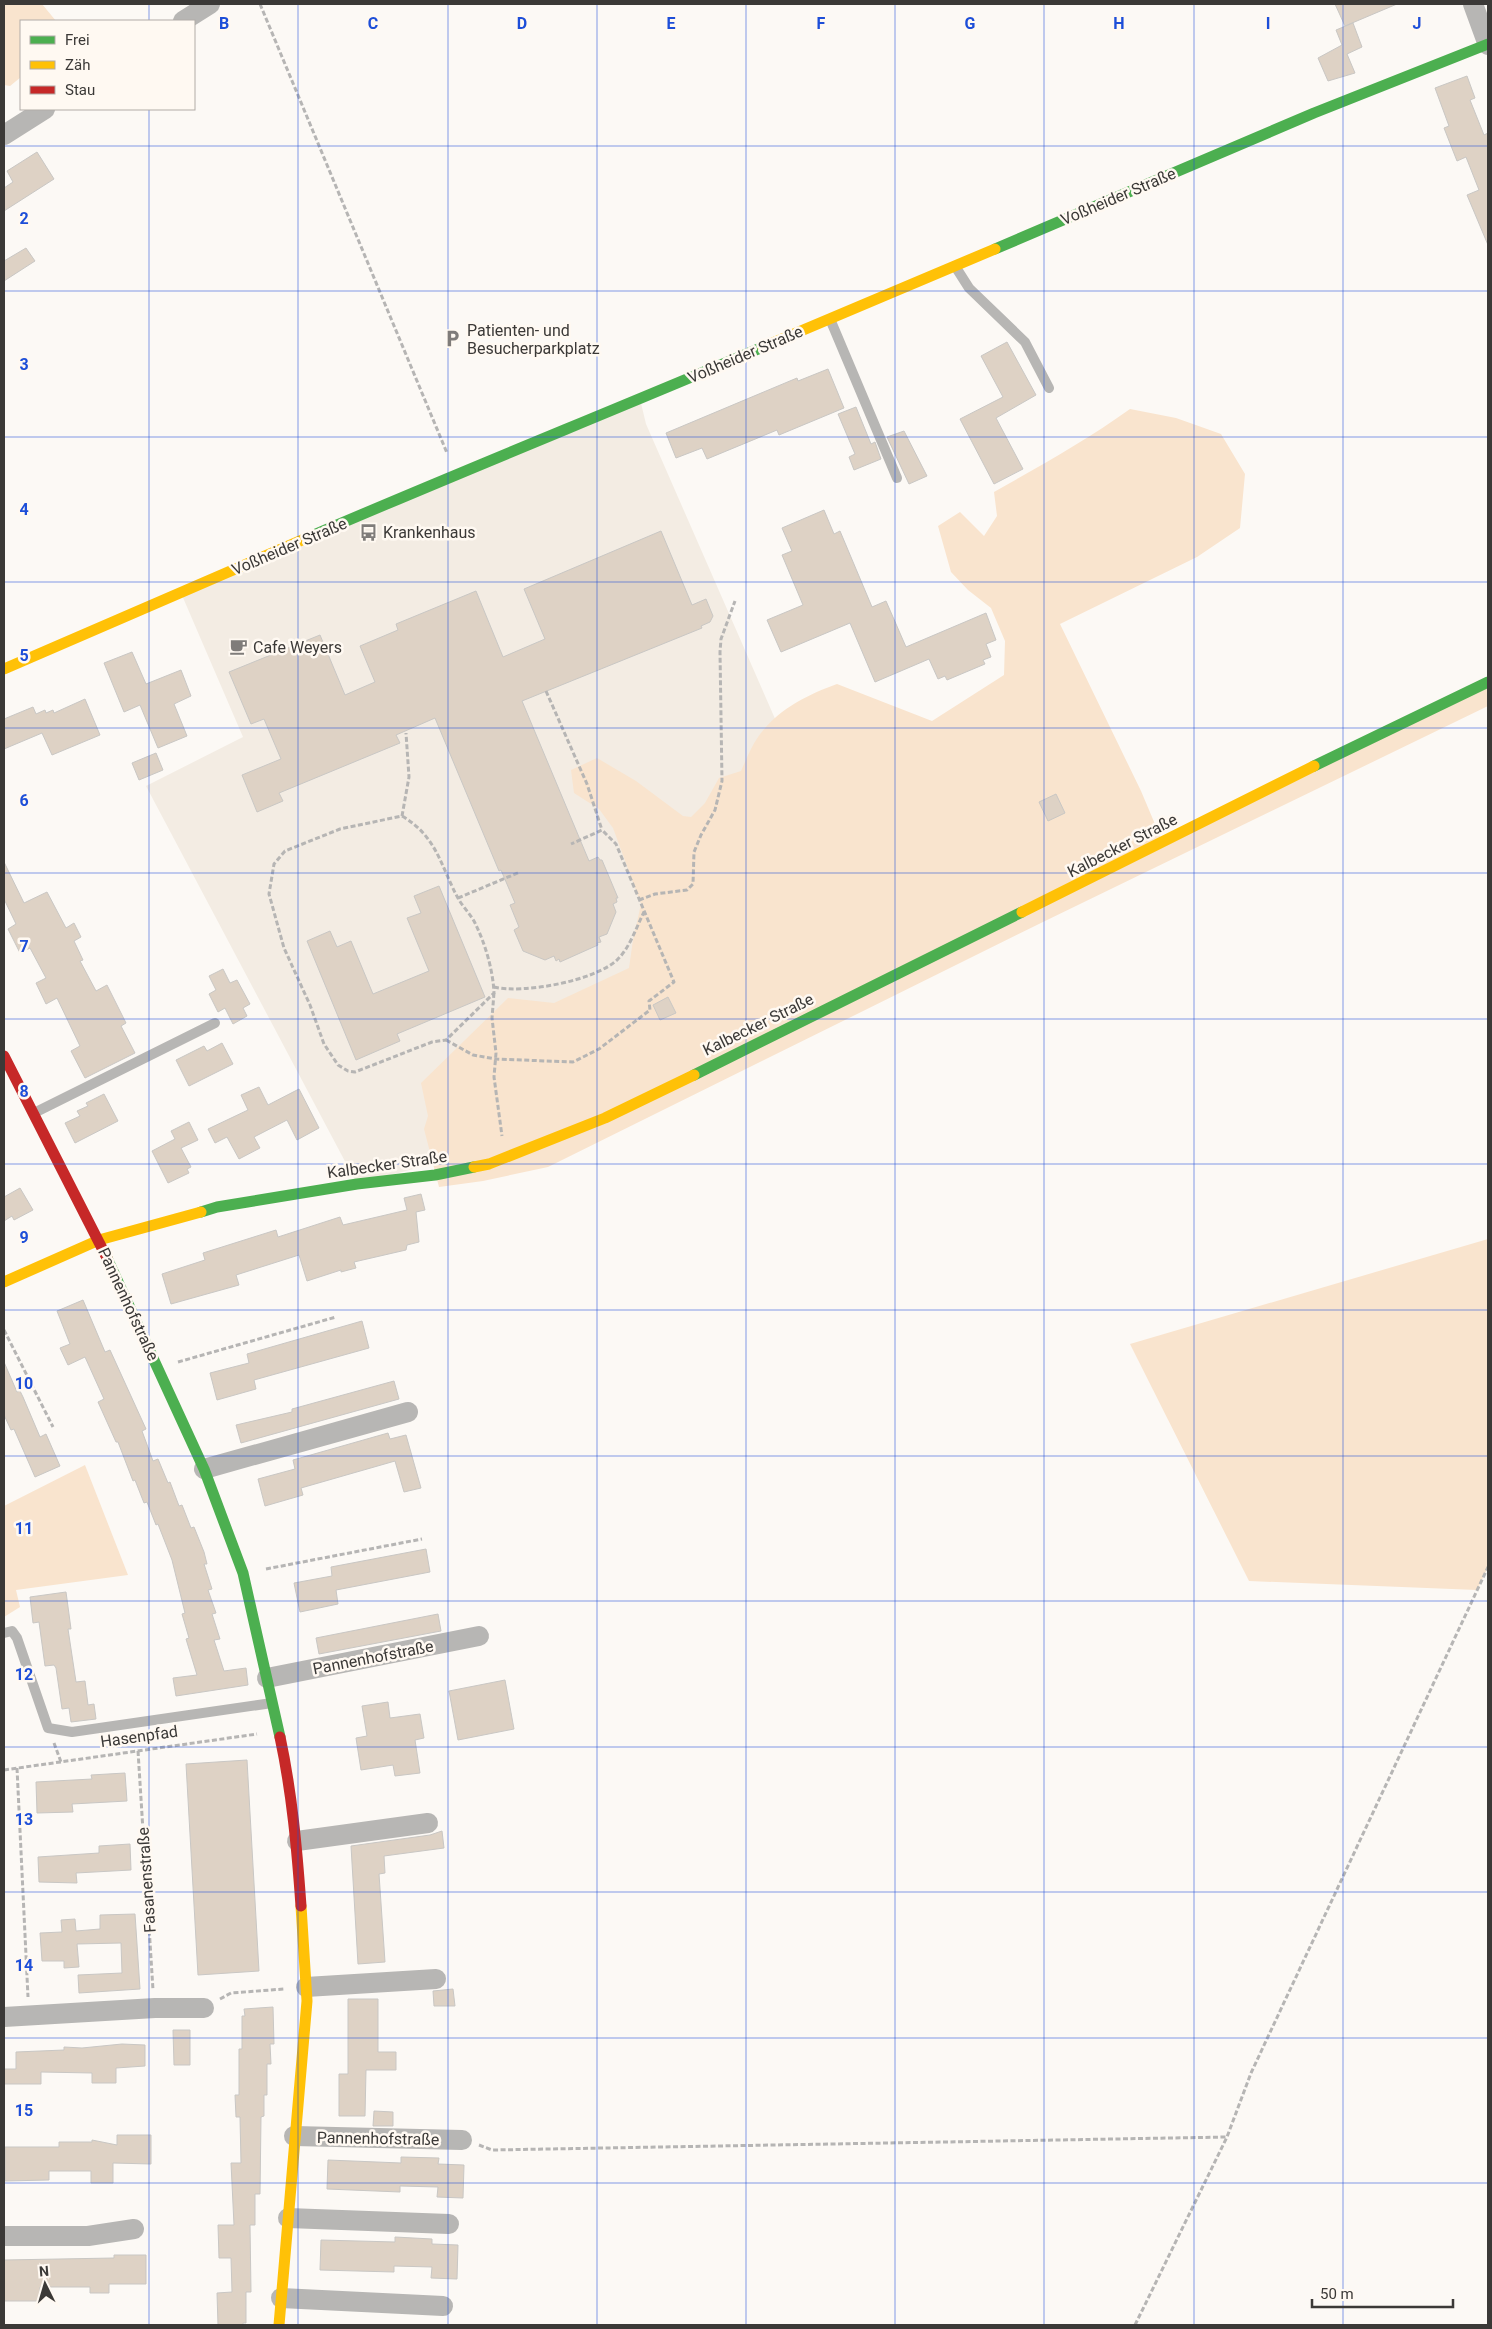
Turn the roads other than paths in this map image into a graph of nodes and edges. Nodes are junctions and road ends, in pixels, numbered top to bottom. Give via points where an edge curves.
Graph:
1 (210, 4) edge
2 (1473, 4) edge
3 (185, 20) edge
4 (1488, 45) edge
5 (43, 110) edge
6 (4, 135) edge
7 (954, 266) junction
8 (830, 318) junction
9 (1049, 388) dead end
10 (897, 478) dead end
11 (4, 669) edge
12 (1488, 682) edge
13 (215, 1023) dead end
14 (4, 1056) edge
15 (33, 1113) junction
16 (99, 1240) junction
17 (4, 1282) edge
18 (408, 1412) dead end
19 (204, 1469) junction
20 (4, 1633) edge
21 (479, 1636) dead end
22 (266, 1678) junction
23 (272, 1703) junction
24 (428, 1823) dead end
25 (297, 1841) junction
26 (436, 1979) dead end
27 (306, 1987) junction
28 (204, 2008) road end
29 (4, 2017) edge
30 (294, 2136) junction
31 (462, 2140) road end
32 (288, 2218) junction
33 (449, 2224) dead end
34 (134, 2229) dead end
35 (4, 2236) edge
36 (281, 2298) junction
37 (443, 2306) dead end
38 (280, 2325) edge

1 - 3 street
2 - 4 street, Voßheider Straße
4 - 7 street, Voßheider Straße via 1314,113
5 - 6 street
7 - 8 street, Voßheider Straße
7 - 9 lane via 969,288 1025,342
8 - 10 lane
8 - 11 street, Voßheider Straße via 535,444 456,474
12 - 16 street, Kalbecker Straße via 668,1088 505,1159 435,1175 294,1193 217,1207
13 - 15 lane
14 - 15 street, Pannenhofstraße
15 - 16 street, Pannenhofstraße
16 - 17 street, Kalbecker Straße
16 - 19 street, Pannenhofstraße
18 - 19 street
19 - 22 street, Pannenhofstraße via 243,1573
20 - 23 lane via 12,1631 17,1638 48,1728 72,1732
21 - 22 street, Pannenhofstraße
22 - 23 street, Pannenhofstraße
23 - 25 street, Pannenhofstraße via 290,1786
24 - 25 street
25 - 27 street, Pannenhofstraße
26 - 27 street
27 - 30 street, Pannenhofstraße
28 - 29 street
30 - 31 street, Pannenhofstraße
30 - 32 street, Pannenhofstraße
32 - 33 street
32 - 36 street, Pannenhofstraße
34 - 35 street via 88,2236
36 - 37 street
36 - 38 street, Pannenhofstraße

